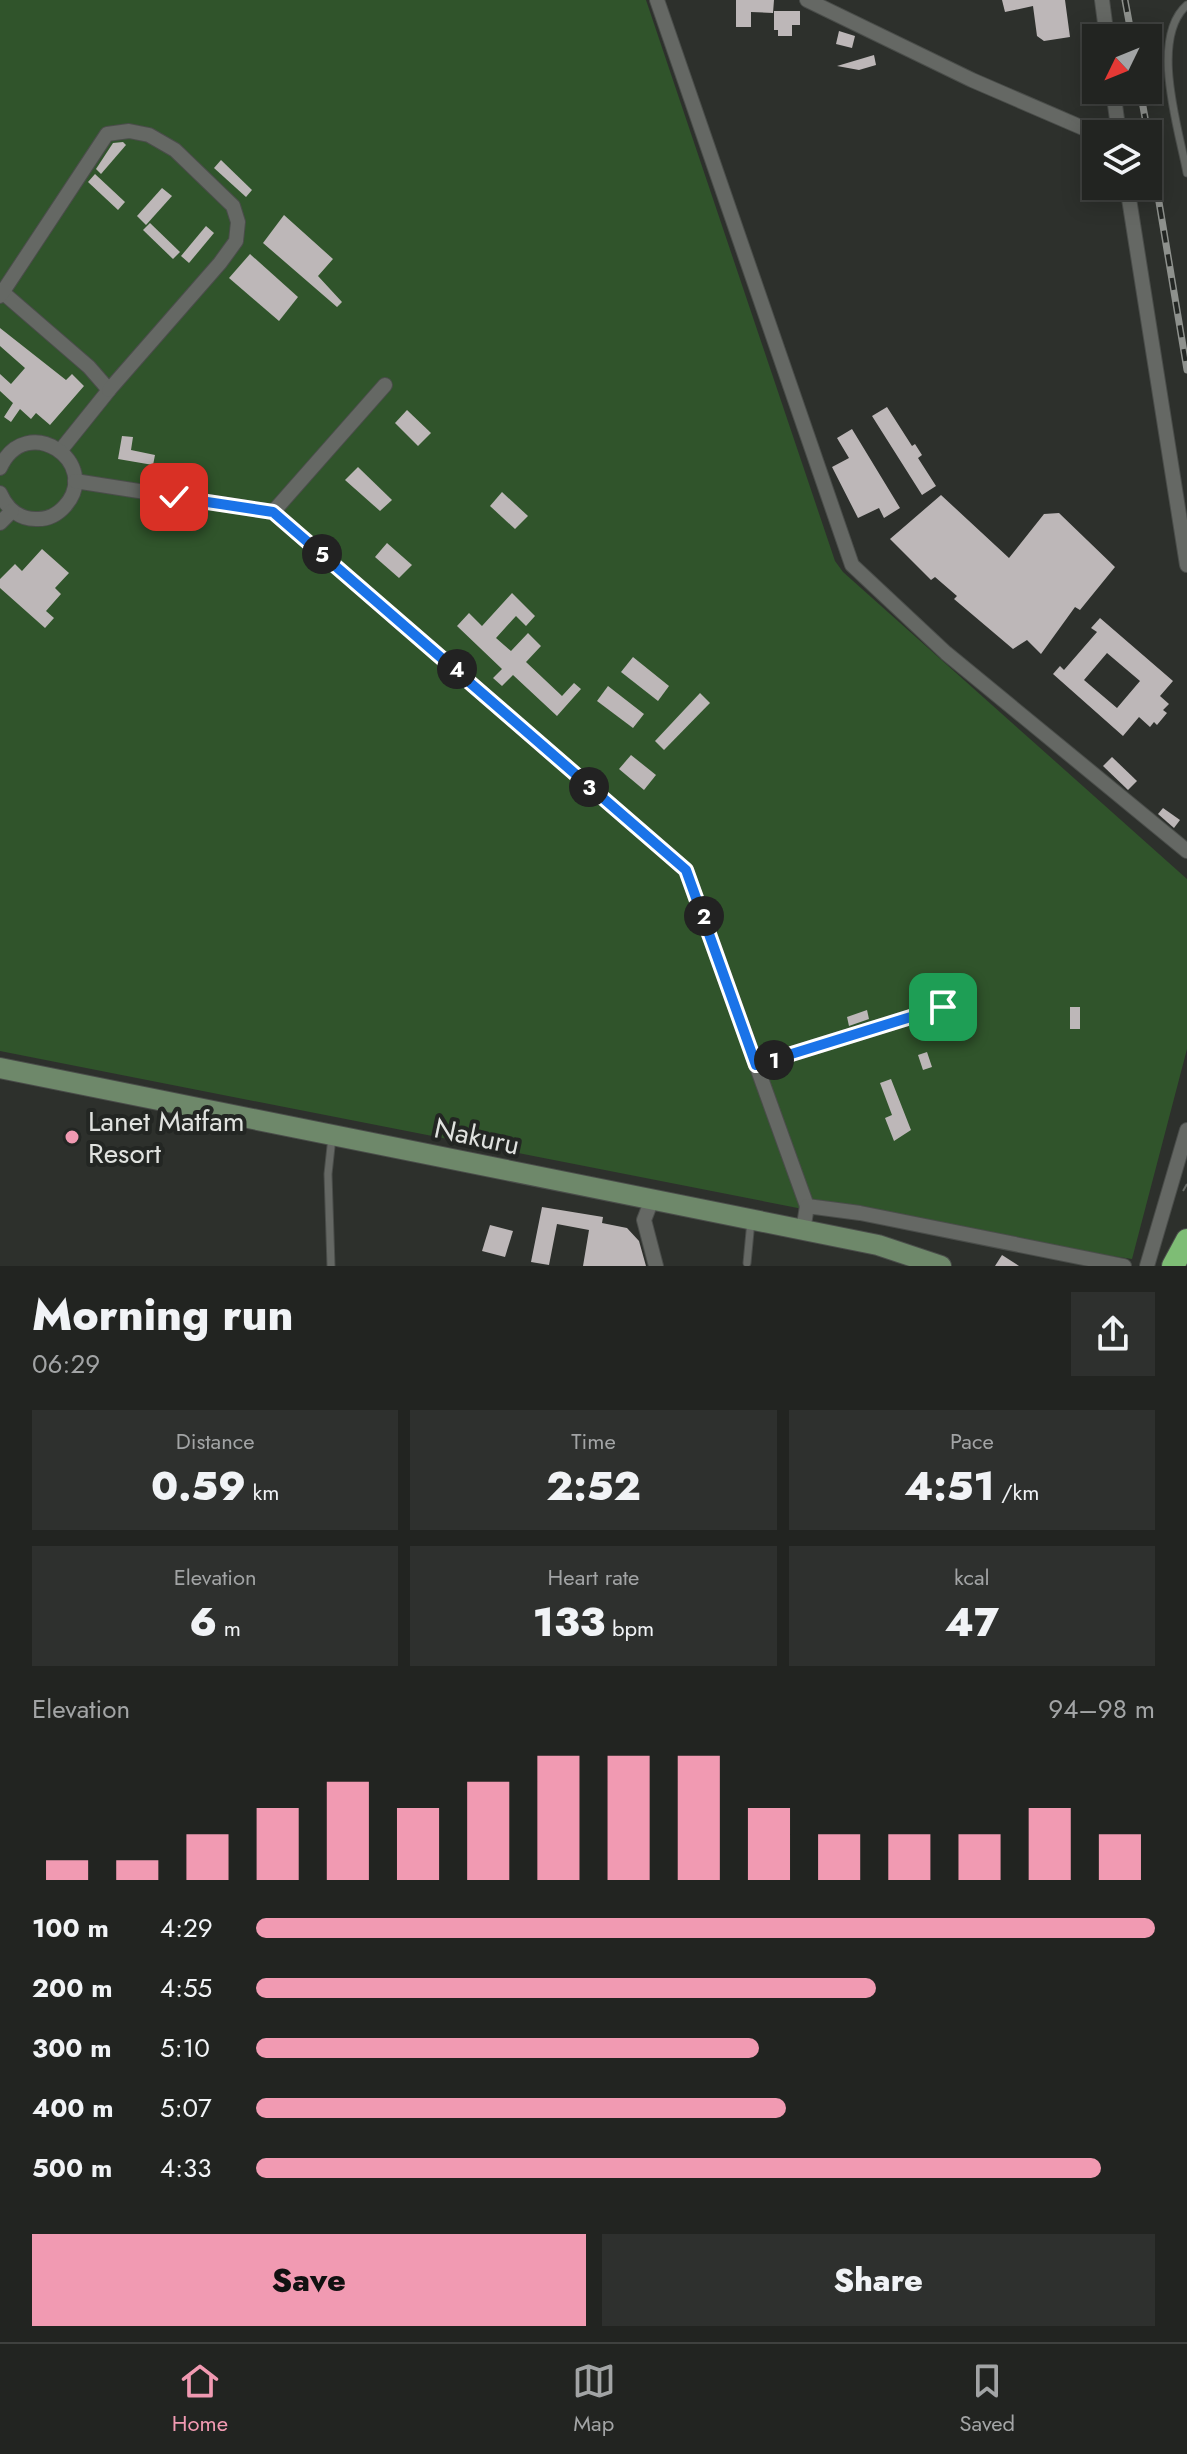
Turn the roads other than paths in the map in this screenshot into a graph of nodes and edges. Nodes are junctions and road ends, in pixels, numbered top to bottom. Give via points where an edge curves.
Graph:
1 (657, 0) edge
2 (807, 0) edge
3 (1102, 0) edge
4 (1187, 5) edge
5 (1105, 24) edge
6 (1082, 128) edge
7 (1187, 173) edge
8 (1129, 200) edge
9 (1, 293) edge
10 (385, 385) dead end
11 (109, 390) junction
12 (5, 447) edge
13 (60, 451) junction
14 (0, 468) edge
15 (75, 481) junction
16 (0, 493) edge
17 (12, 511) junction
18 (273, 512) junction
19 (0, 523) edge
20 (1187, 565) edge
21 (1187, 851) edge
22 (943, 1007) dead end
23 (756, 1065) junction
24 (0, 1068) edge
25 (1187, 1130) edge
26 (332, 1133) junction
27 (651, 1202) junction
28 (807, 1206) junction
29 (751, 1221) junction
30 (803, 1231) junction
31 (1187, 1240) edge
32 (747, 1263) dead end
33 (331, 1266) edge
34 (656, 1266) edge
35 (941, 1266) edge
36 (1124, 1266) edge
37 (1147, 1266) edge
38 (1173, 1266) edge

1 - 21 street via 852,565 958,663
2 - 6 street
3 - 5 street
4 - 7 lane via 1171,30 1167,57
8 - 20 street
9 - 11 street
9 - 11 street via 107,134 149,135 212,183 233,206 236,241
10 - 18 street
11 - 13 street
12 - 13 street via 34,442
12 - 14 street
13 - 15 street
15 - 17 street via 67,504 47,518
15 - 18 street
16 - 17 street
17 - 19 street
18 - 23 street via 686,870
22 - 23 street
23 - 28 street
24 - 26 main road, Nakuru
25 - 37 street
26 - 27 main road, Nakuru
26 - 33 lane
27 - 29 main road, Nakuru
27 - 34 street via 644,1220
28 - 30 street
28 - 36 street
29 - 30 main road, Nakuru
29 - 32 lane
30 - 35 main road, Nakuru via 878,1245
31 - 38 highway

